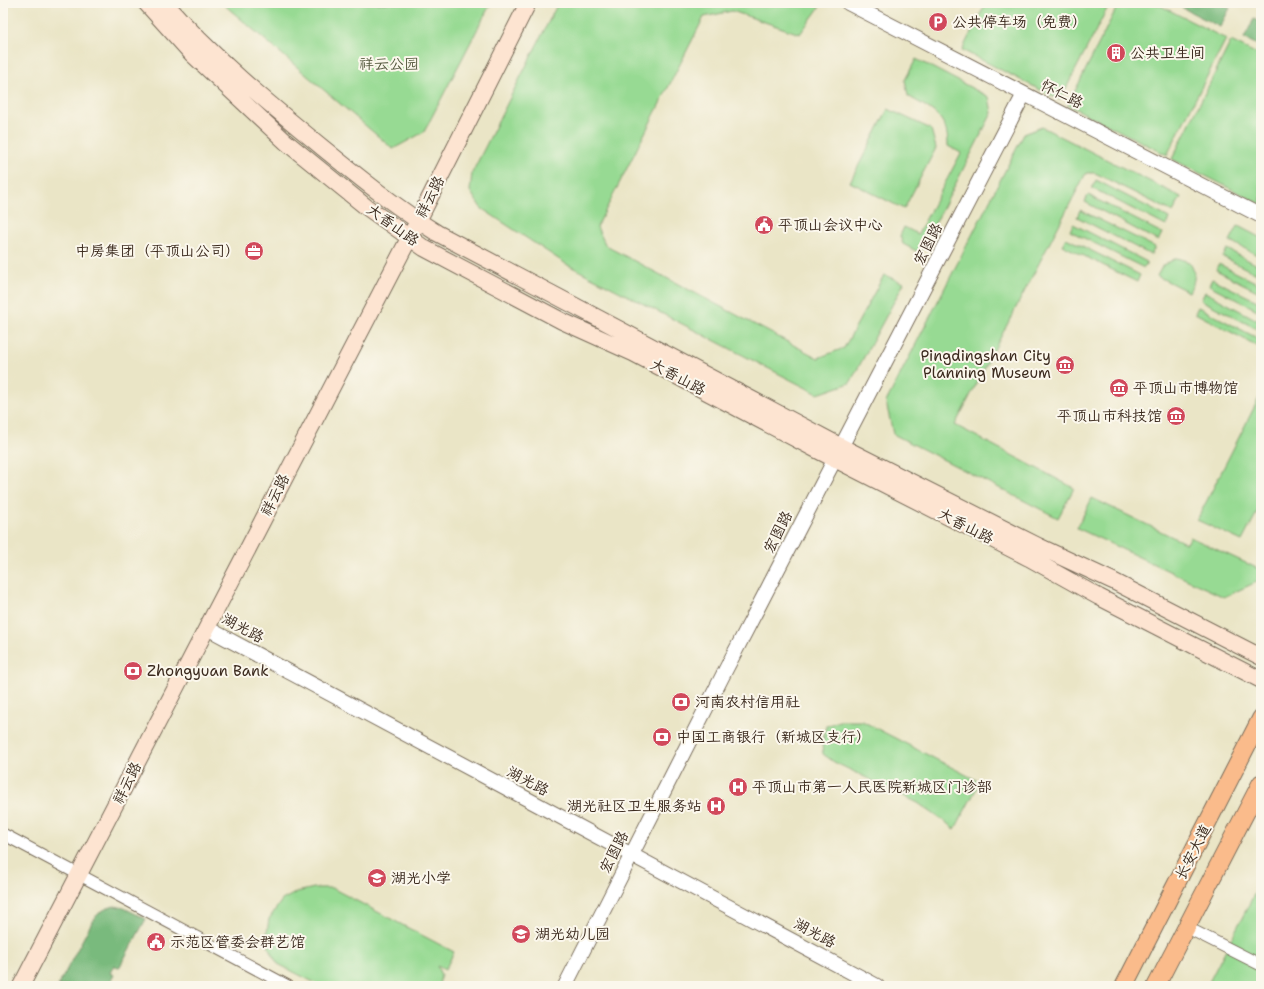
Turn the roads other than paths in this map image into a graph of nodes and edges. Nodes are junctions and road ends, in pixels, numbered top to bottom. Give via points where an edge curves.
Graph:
1 (146, 3) edge
2 (165, 3) edge
3 (528, 3) edge
4 (848, 3) edge
5 (1024, 94) junction
6 (1261, 216) edge
7 (418, 221) junction
8 (408, 238) junction
9 (838, 453) junction
10 (207, 628) junction
11 (1261, 657) edge
12 (1261, 680) edge
13 (1261, 718) edge
14 (1261, 783) edge
15 (3, 834) edge
16 (632, 856) junction
17 (80, 874) junction
18 (1186, 927) junction
19 (1261, 965) edge
20 (21, 986) edge
21 (288, 986) edge
22 (565, 986) edge
23 (877, 986) edge
24 (1124, 986) edge
25 (1156, 986) edge

1 - 8 main road, 大香山路 via 192,54 281,137
2 - 7 main road, 大香山路 via 202,43 273,106 340,162
3 - 7 main road, 祥云路
4 - 5 street, 怀仁路
5 - 6 street, 怀仁路
5 - 9 street, 宏图路
7 - 8 main road, 祥云路
7 - 9 main road, 大香山路
8 - 9 main road, 大香山路 via 562,321
8 - 10 main road, 祥云路
9 - 11 main road, 大香山路 via 1113,581
9 - 12 main road, 大香山路 via 1098,597
9 - 16 street, 宏图路
10 - 16 street, 湖光路
10 - 17 main road, 祥云路
13 - 24 main road, 长安大道
14 - 18 main road, 长安大道
15 - 17 street
16 - 22 street, 宏图路
16 - 23 street, 湖光路
17 - 20 main road, 祥云路
17 - 21 street
18 - 19 street
18 - 25 main road, 长安大道

